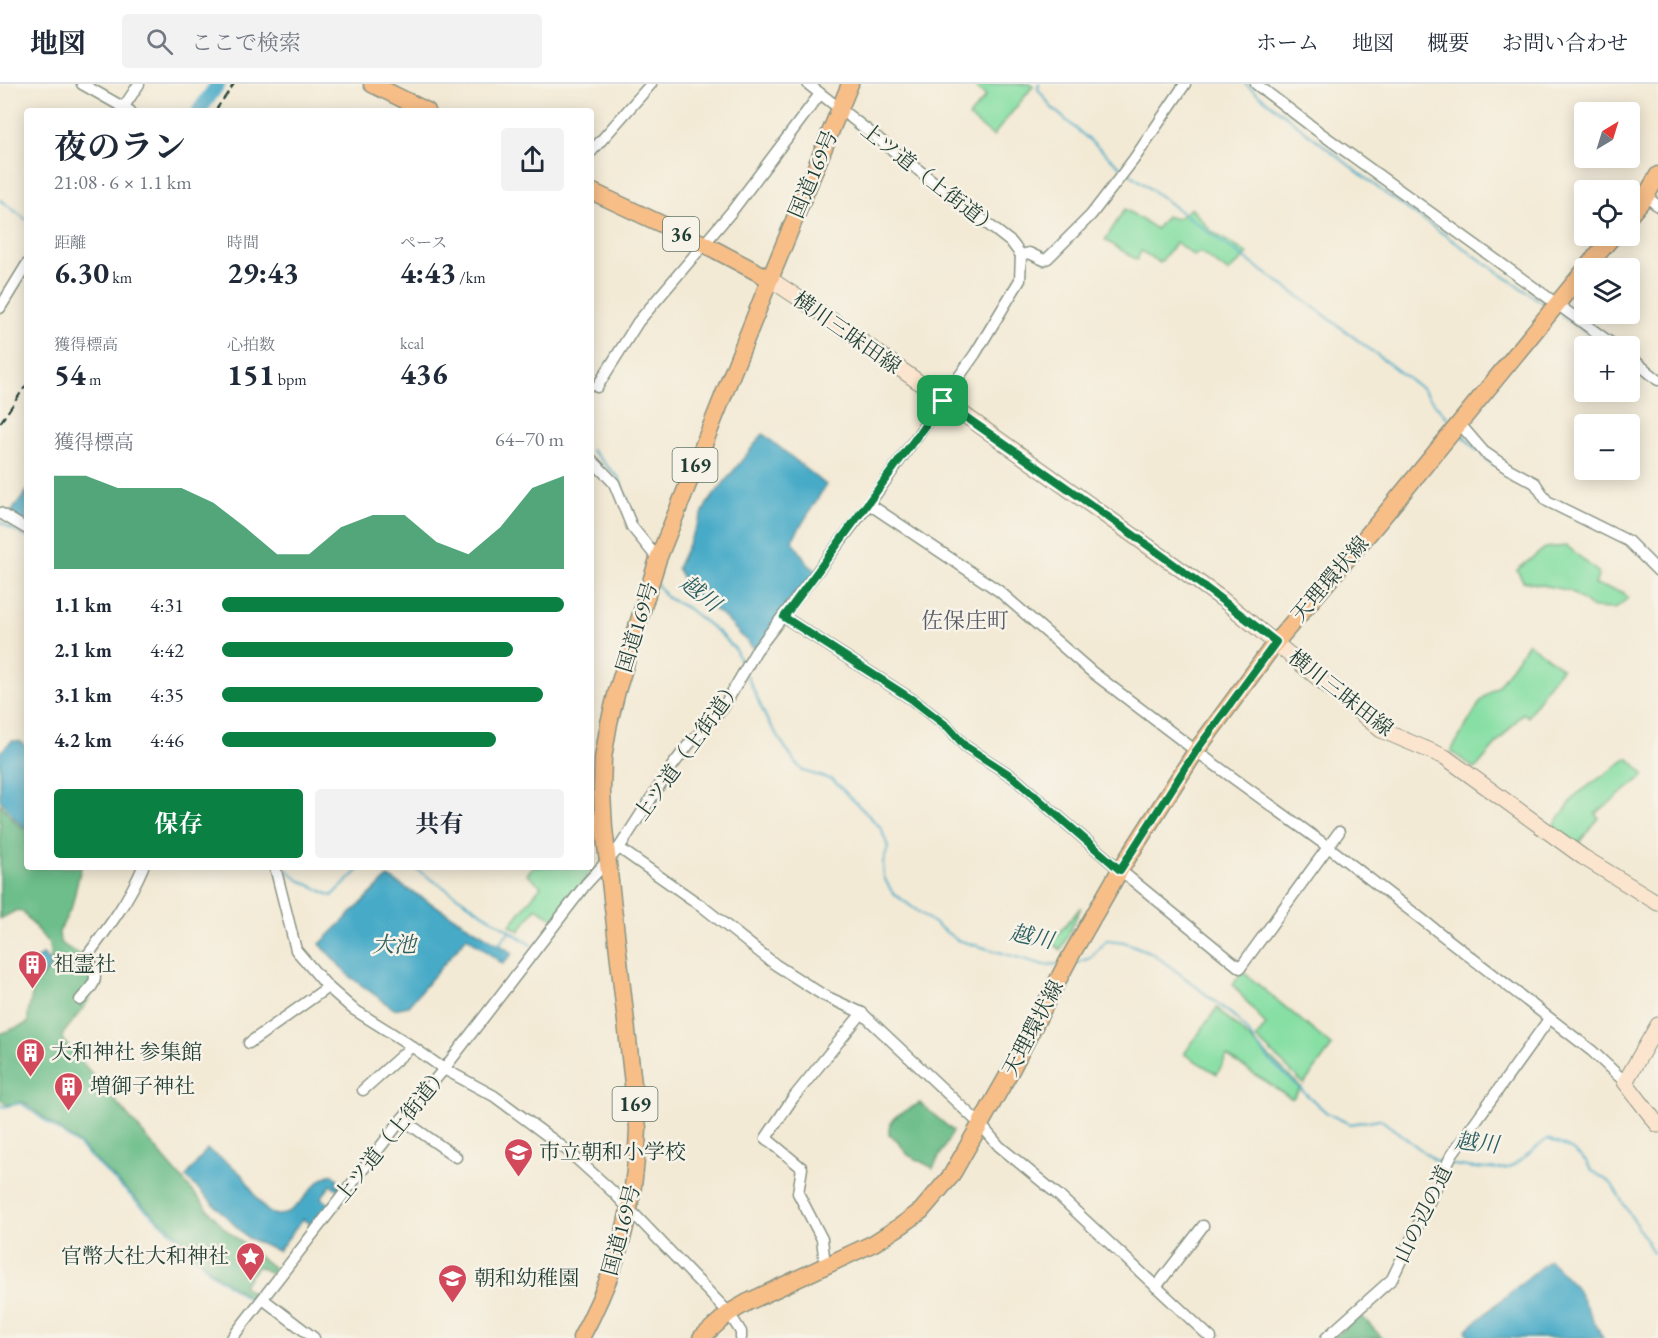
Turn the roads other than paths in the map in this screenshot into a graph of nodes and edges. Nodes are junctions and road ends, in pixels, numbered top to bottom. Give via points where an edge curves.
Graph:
1 (82, 84) edge
2 (139, 84) edge
3 (372, 84) edge
4 (651, 84) edge
5 (808, 84) edge
6 (850, 84) edge
7 (1185, 84) edge
8 (1256, 84) edge
9 (820, 94) junction
10 (122, 108) edge
11 (126, 108) edge
12 (421, 108) edge
13 (840, 109) junction
14 (594, 149) edge
15 (1658, 176) edge
16 (594, 192) edge
17 (1652, 201) edge
18 (704, 244) junction
19 (1605, 246) edge
20 (1021, 255) junction
21 (1595, 258) edge
22 (24, 269) edge
23 (770, 279) junction
24 (1574, 283) edge
25 (1556, 304) junction
26 (0, 308) edge
27 (1601, 336) edge
28 (1640, 365) edge
29 (1658, 380) edge
30 (597, 387) dead end
31 (943, 401) junction
32 (1459, 423) junction
33 (594, 462) edge
34 (869, 504) junction
35 (0, 513) edge
36 (24, 528) edge
37 (658, 559) junction
38 (1658, 571) edge
39 (784, 617) junction
40 (1276, 642) junction
41 (1196, 751) junction
42 (598, 823) edge
43 (1340, 832) dead end
44 (1329, 847) junction
45 (619, 848) junction
46 (608, 861) junction
47 (142, 870) edge
48 (276, 870) edge
49 (1120, 870) junction
50 (1658, 903) edge
51 (328, 987) junction
52 (80, 1000) dead end
53 (862, 1013) junction
54 (1549, 1019) junction
55 (1656, 1035) edge
56 (249, 1043) dead end
57 (411, 1047) junction
58 (444, 1069) junction
59 (1625, 1082) junction
60 (363, 1090) dead end
61 (402, 1119) junction
62 (981, 1125) junction
63 (1658, 1125) edge
64 (456, 1157) dead end
65 (629, 1209) junction
66 (1203, 1226) dead end
67 (825, 1264) junction
68 (1156, 1287) junction
69 (263, 1299) junction
70 (729, 1313) junction
71 (232, 1338) edge
72 (314, 1338) edge
73 (581, 1338) edge
74 (701, 1338) edge
75 (741, 1338) edge
76 (1211, 1338) edge
77 (1326, 1338) edge

1 - 10 street
2 - 11 street
3 - 12 main road
4 - 14 street
5 - 9 street, 上ツ道（上街道）
6 - 13 main road, 国道169号 / 169
7 - 20 street via 1085,222 1048,258
8 - 25 street
9 - 13 street, 上ツ道（上街道）
9 - 18 street
13 - 20 street, 上ツ道（上街道） via 1012,243
13 - 23 main road, 国道169号 / 169
15 - 17 main road
16 - 18 main road, 36
18 - 23 main road, 36
18 - 30 street via 638,322
19 - 21 main road, 天理環状線
20 - 31 street, 上ツ道（上街道） via 1020,280
22 - 26 street
23 - 31 main road, 横川三昧田線
23 - 37 main road, 国道169号 / 169
24 - 25 main road, 天理環状線
25 - 27 street
25 - 32 main road, 天理環状線
28 - 29 street
31 - 34 street, 上ツ道（上街道）
31 - 40 main road, 横川三昧田線 via 1193,578
32 - 38 street via 1484,452 1535,483 1547,501 1628,541
32 - 40 main road, 天理環状線
33 - 37 street via 614,483 632,527
34 - 39 street, 上ツ道（上街道）
34 - 41 street via 999,591 1092,672
35 - 36 street
37 - 42 main road, 国道169号 / 169 via 609,723
39 - 45 street, 上ツ道（上街道） via 756,651 723,708 670,769
39 - 49 street via 913,700 965,746 1013,777
40 - 41 main road, 天理環状線
40 - 50 main road, 横川三昧田線 via 1381,730 1445,757 1584,857
41 - 44 street
41 - 49 main road, 天理環状線
42 - 46 main road, 国道169号 / 169
43 - 44 street
44 - 49 street via 1240,968
44 - 54 street
45 - 46 street, 上ツ道（上街道）
45 - 53 street via 776,965
46 - 58 street, 上ツ道（上街道） via 586,884
46 - 65 main road, 国道169号 / 169 via 638,1128
47 - 52 street via 118,914 87,956 96,974 93,986
48 - 51 street via 296,950
49 - 62 main road, 天理環状線
51 - 56 street
51 - 57 street
53 - 62 street
53 - 67 street via 766,1138 802,1168 798,1193 822,1239
54 - 59 street
54 - 77 street, 山の辺の道 via 1452,1154 1392,1279
55 - 59 main road
57 - 58 street
57 - 60 street
58 - 61 street, 上ツ道（上街道）
58 - 65 street via 495,1096 568,1151
59 - 63 main road
61 - 64 street
61 - 69 street, 上ツ道（上街道）
62 - 67 main road, 天理環状線 via 951,1176 921,1211 874,1243
62 - 68 street via 999,1146 1058,1194
65 - 70 street
65 - 73 main road, 国道169号 / 169 via 614,1269
66 - 68 street
67 - 70 main road, 天理環状線
68 - 76 street
69 - 71 street, 上ツ道（上街道）
69 - 72 street
70 - 74 main road, 天理環状線
70 - 75 street

